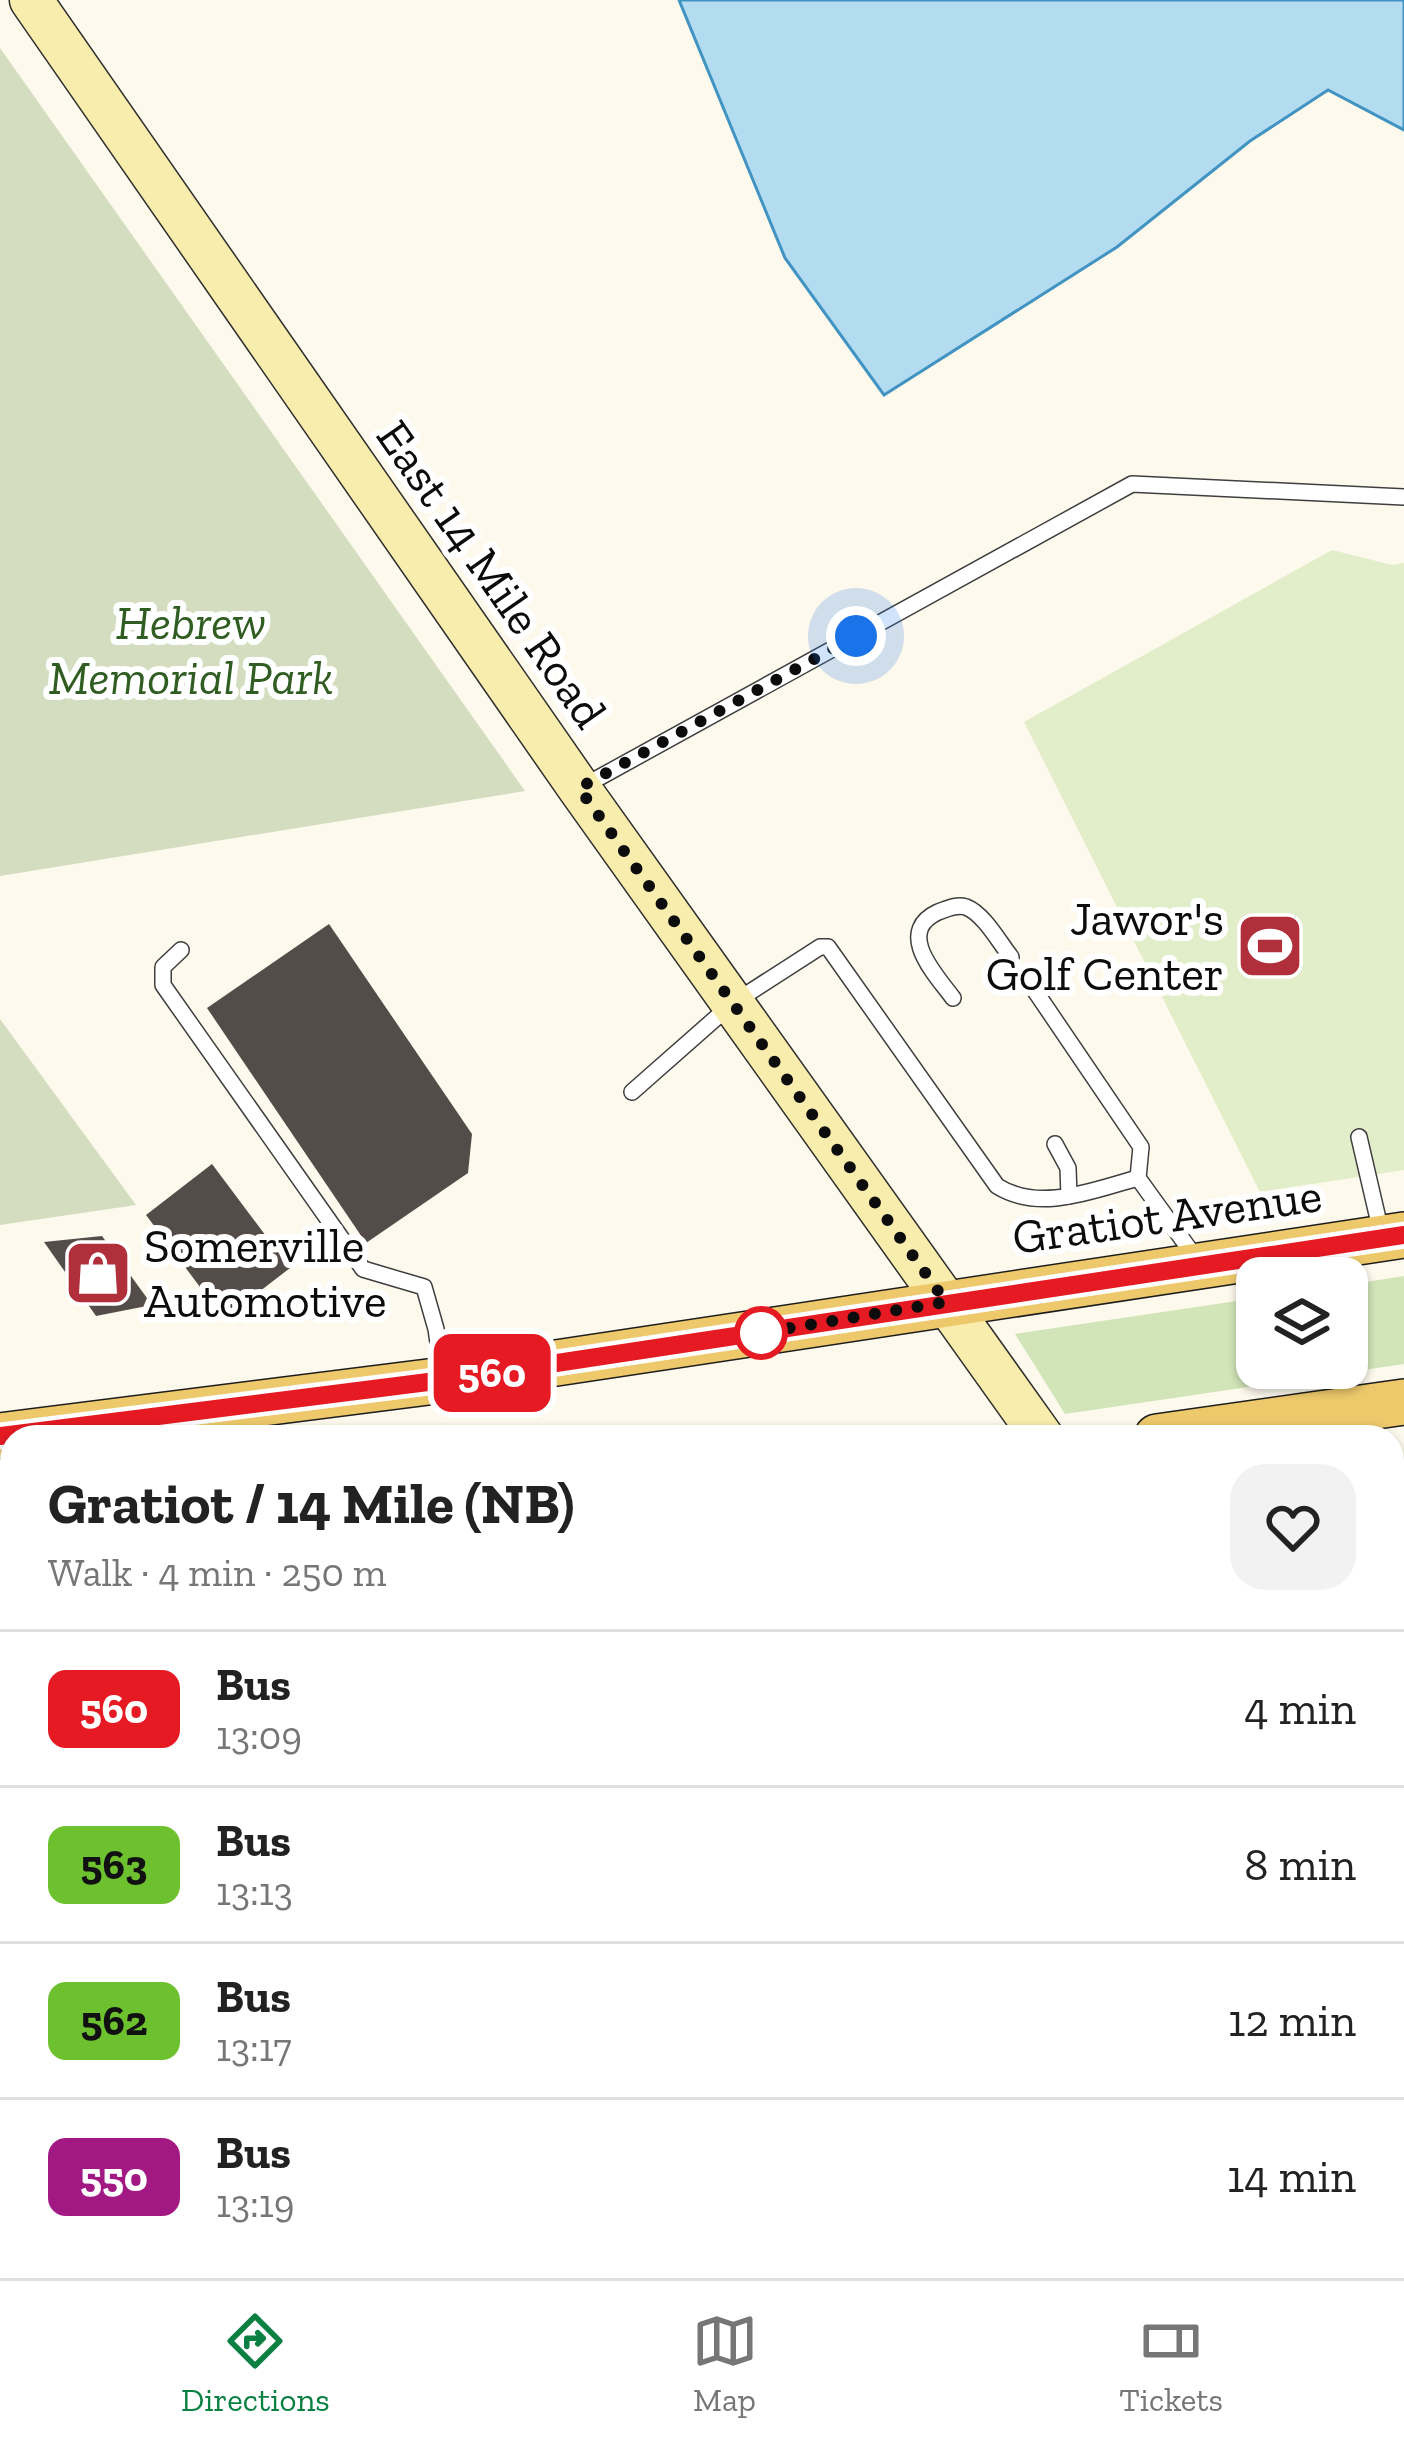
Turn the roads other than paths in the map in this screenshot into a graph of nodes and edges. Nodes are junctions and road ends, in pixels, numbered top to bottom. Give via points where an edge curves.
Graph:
1 (31, 0) edge
2 (1404, 497) edge
3 (579, 788) junction
4 (181, 950) dead end
5 (1011, 957) dead end
6 (1029, 982) dead end
7 (953, 998) dead end
8 (733, 1003) junction
9 (632, 1092) dead end
10 (1359, 1137) dead end
11 (1055, 1144) dead end
12 (1138, 1178) junction
13 (1069, 1196) junction
14 (1393, 1237) edge
15 (1200, 1264) junction
16 (946, 1302) junction
17 (444, 1380) junction
18 (1404, 1402) edge
19 (167, 1425) edge
20 (1033, 1425) edge
21 (1278, 1425) edge

1 - 3 main road, East 14 Mile Road
2 - 3 lane via 1132,484
3 - 8 main road, East 14 Mile Road
4 - 17 lane via 163,967 163,985 363,1268 424,1287
5 - 7 lane via 965,907 929,917 918,941
6 - 12 lane via 1142,1147
8 - 9 lane
8 - 13 lane via 828,947 998,1186 1036,1199
8 - 16 main road, East 14 Mile Road
10 - 14 lane
11 - 13 lane via 1068,1168
12 - 13 lane
12 - 15 lane
14 - 15 main road, Gratiot Avenue
15 - 16 main road, Gratiot Avenue
16 - 17 main road, Gratiot Avenue
16 - 20 main road, East 14 Mile Road
17 - 19 main road
18 - 21 main road

